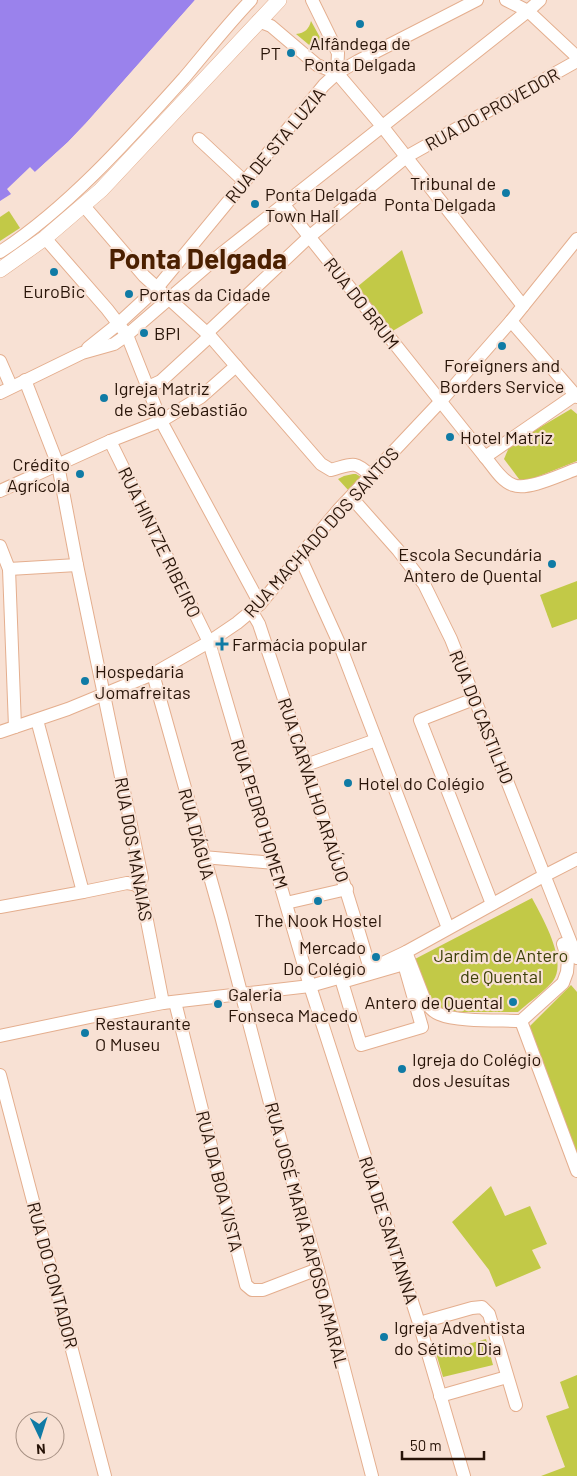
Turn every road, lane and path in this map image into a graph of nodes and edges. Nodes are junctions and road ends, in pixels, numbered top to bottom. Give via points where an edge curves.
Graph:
1 (251, 0) edge
2 (279, 0) edge
3 (312, 0) edge
4 (476, 0) edge
5 (506, 0) edge
6 (540, 0) edge
7 (528, 11) junction
8 (258, 21) junction
9 (577, 57) edge
10 (577, 61) edge
11 (338, 73) junction
12 (382, 126) junction
13 (199, 140) dead end
14 (406, 157) junction
15 (244, 181) junction
16 (284, 205) junction
17 (84, 206) junction
18 (309, 237) junction
19 (45, 238) junction
20 (577, 239) edge
21 (0, 252) edge
22 (0, 270) edge
23 (157, 288) junction
24 (169, 298) junction
25 (524, 306) junction
26 (511, 321) junction
27 (118, 324) junction
28 (208, 335) junction
29 (127, 336) junction
30 (82, 353) junction
31 (0, 361) edge
32 (236, 366) junction
33 (25, 380) junction
34 (148, 387) junction
35 (6, 390) edge
36 (576, 396) edge
37 (440, 402) junction
38 (161, 421) junction
39 (110, 441) junction
40 (485, 457) junction
41 (58, 465) junction
42 (577, 468) edge
43 (370, 475) junction
44 (0, 491) edge
45 (351, 497) junction
46 (0, 546) edge
47 (300, 557) junction
48 (77, 564) junction
49 (9, 569) junction
50 (256, 608) junction
51 (209, 642) junction
52 (153, 674) junction
53 (104, 695) junction
54 (474, 699) junction
55 (37, 720) junction
56 (16, 727) junction
57 (0, 732) edge
58 (376, 740) junction
59 (306, 765) junction
60 (203, 857) junction
61 (577, 859) edge
62 (275, 864) junction
63 (541, 877) junction
64 (138, 886) junction
65 (347, 889) junction
66 (83, 892) junction
67 (286, 903) junction
68 (492, 904) junction
69 (0, 907) edge
70 (448, 928) junction
71 (405, 958) junction
72 (577, 958) edge
73 (370, 969) junction
74 (310, 986) junction
75 (242, 994) junction
76 (169, 1003) junction
77 (521, 1021) junction
78 (0, 1036) edge
79 (0, 1075) edge
80 (577, 1171) edge
81 (318, 1269) junction
82 (419, 1323) junction
83 (507, 1377) junction
84 (440, 1396) junction
85 (516, 1405) dead end
86 (102, 1475) edge
87 (372, 1476) edge
88 (464, 1476) edge

1 - 21 street via 184,78 90,178 20,240
2 - 8 main road
3 - 11 street via 338,52
4 - 11 street, RUA DE STA LUZIA
5 - 7 street
6 - 7 street
7 - 9 street
7 - 12 street
8 - 11 street via 272,26 317,65
8 - 17 main road
10 - 14 street, RUA DO PROVEDOR
11 - 12 street
11 - 15 street, RUA DE STA LUZIA via 324,85
12 - 14 street
12 - 16 street
13 - 15 street
14 - 18 street, RUA DO PROVEDOR
14 - 25 street
15 - 23 street, RUA DE STA LUZIA
16 - 18 street, RUA DO BRUM
16 - 24 street via 221,252
17 - 19 main road
17 - 23 street
18 - 28 street, RUA DO PROVEDOR
18 - 37 street, RUA DO BRUM
19 - 22 main road
19 - 27 street, RUA CARVALHO ARAÚJO
20 - 25 street, RUA MACHADO DOS SANTOS
23 - 24 street
23 - 27 street, RUA DE STA LUZIA
24 - 28 street
24 - 29 street
25 - 26 street, RUA MACHADO DOS SANTOS
26 - 36 street
26 - 37 street, RUA MACHADO DOS SANTOS
27 - 29 street, RUA CARVALHO ARAÚJO
27 - 30 street, RUA DE STA LUZIA
28 - 32 street
28 - 34 street, RUA DO PROVEDOR via 161,381
29 - 30 street via 114,344
29 - 34 street, RUA CARVALHO ARAÚJO
30 - 33 street
31 - 35 street
32 - 38 street via 201,397
32 - 43 street via 321,464 332,470 356,464
33 - 35 street
33 - 41 street, RUA DOS MANAIAS
34 - 38 street, RUA CARVALHO ARAÚJO
36 - 40 street
37 - 40 street, RUA DO BRUM
37 - 43 street, RUA MACHADO DOS SANTOS
38 - 39 street
38 - 50 street, RUA CARVALHO ARAÚJO
39 - 41 street
39 - 51 street, RUA HINTZE RIBEIRO
40 - 42 street, RUA DO BRUM via 505,481 521,487
41 - 44 street
41 - 48 street, RUA DOS MANAIAS
43 - 45 street, RUA MACHADO DOS SANTOS
45 - 47 street, RUA MACHADO DOS SANTOS
45 - 54 street, RUA DO CASTILHO via 424,584 451,639
46 - 49 street
47 - 50 street, RUA MACHADO DOS SANTOS
47 - 58 street via 339,643
48 - 49 street
48 - 53 street, RUA DOS MANAIAS
49 - 56 street
50 - 51 street, RUA MACHADO DOS SANTOS
50 - 59 street, RUA CARVALHO ARAÚJO via 258,624
51 - 52 street, RUA MACHADO DOS SANTOS
51 - 62 street, RUA PEDRO HOMEM
52 - 53 street, RUA MACHADO DOS SANTOS
52 - 60 street, RUA D'ÁGUA
53 - 55 street, RUA MACHADO DOS SANTOS
53 - 64 street, RUA DOS MANAIAS via 142,878
54 - 63 street, RUA DO CASTILHO
54 - 68 street via 420,720
55 - 56 street, RUA MACHADO DOS SANTOS
55 - 66 street
56 - 57 street, RUA MACHADO DOS SANTOS
58 - 59 street
58 - 70 street
59 - 65 street, RUA CARVALHO ARAÚJO
60 - 62 street
60 - 75 street, RUA D'ÁGUA
61 - 63 street
62 - 67 street, RUA PEDRO HOMEM
63 - 68 street
63 - 72 street, RUA DO CASTILHO
63 - 77 street via 566,949 567,972 563,983
64 - 66 street via 127,883
64 - 76 street, RUA DOS MANAIAS
65 - 67 street
65 - 73 street, RUA CARVALHO ARAÚJO
66 - 69 street
67 - 74 street, RUA PEDRO HOMEM
68 - 70 street
70 - 71 street
71 - 71 street via 422,1027 361,1045 342,982
71 - 73 street
71 - 77 street via 425,1001 438,1014 451,1018
73 - 74 street
74 - 75 street
74 - 82 street, RUA DE SANT'ANNA
75 - 76 street
75 - 81 street, RUA JOSÉ MARIA RAPOSO AMARAL
76 - 78 street
76 - 81 street, RUA DA BOA VISTA via 246,1285 252,1290 263,1290
77 - 80 street
79 - 86 street, RUA DO CONTADOR
81 - 87 street, RUA JOSÉ MARIA RAPOSO AMARAL
82 - 83 street via 482,1307 488,1314
82 - 84 street, RUA DE SANT'ANNA
83 - 84 street
83 - 85 street
84 - 88 street, RUA DE SANT'ANNA

